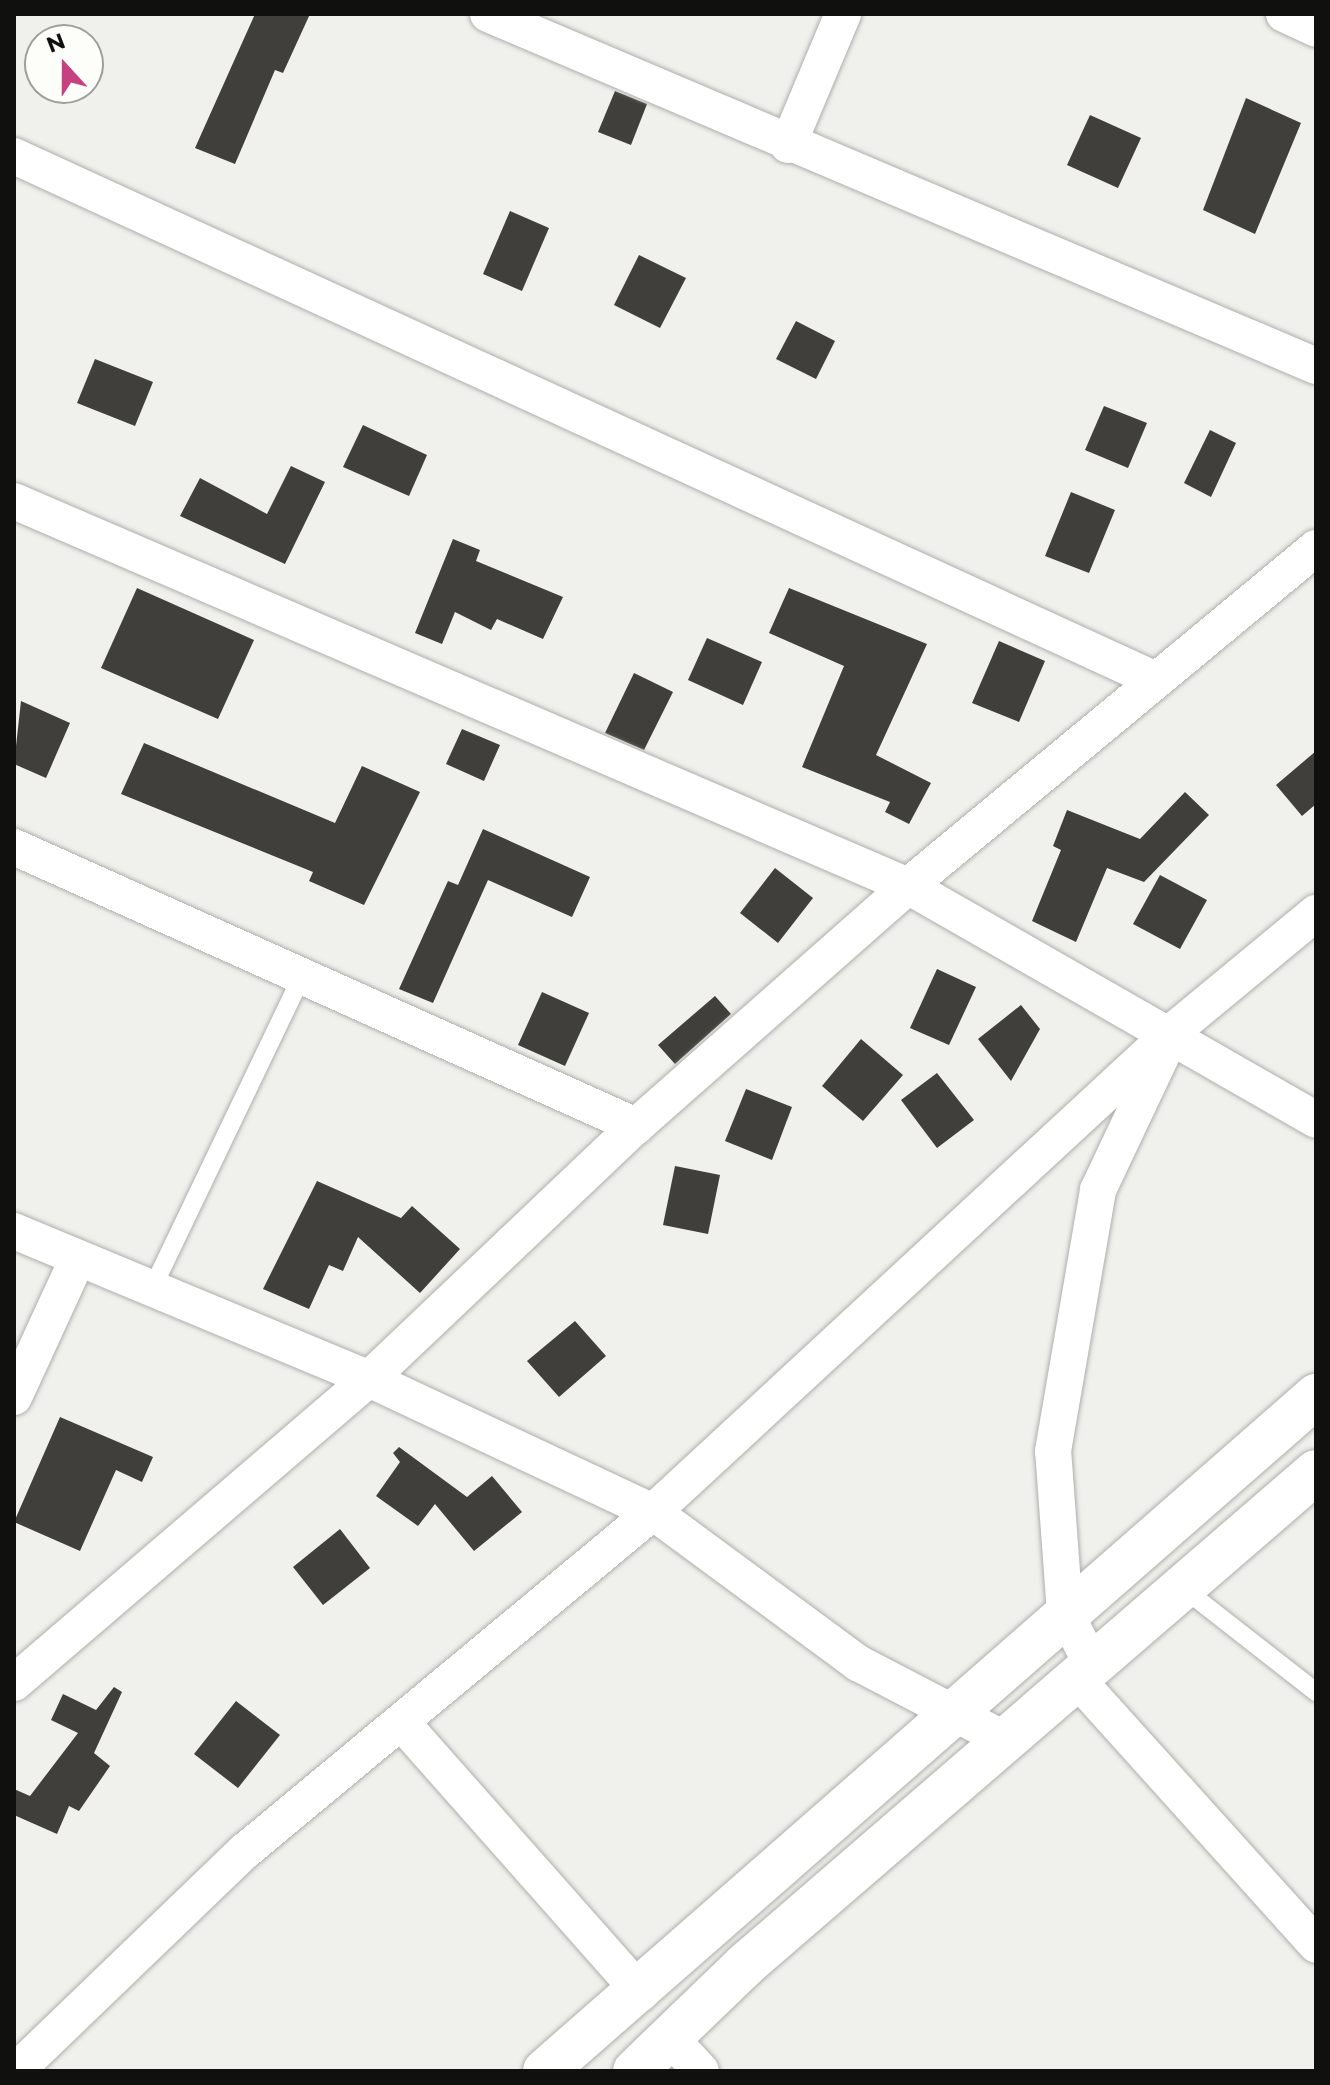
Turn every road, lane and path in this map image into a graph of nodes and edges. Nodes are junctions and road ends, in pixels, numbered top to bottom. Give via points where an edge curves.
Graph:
1 (488, 14) edge
2 (843, 14) edge
3 (1284, 14) edge
4 (1316, 29) edge
5 (788, 145) junction
6 (14, 156) edge
7 (1316, 366) edge
8 (14, 501) edge
9 (1316, 548) edge
10 (1156, 680) junction
11 (14, 847) edge
12 (908, 886) junction
13 (1316, 913) edge
14 (302, 976) junction
15 (1172, 1032) junction
16 (1316, 1120) edge
17 (636, 1126) junction
18 (14, 1231) edge
19 (78, 1258) junction
20 (152, 1289) junction
21 (369, 1379) junction
22 (1316, 1396) edge
23 (14, 1397) edge
24 (1316, 1472) edge
25 (653, 1512) junction
26 (1183, 1588) junction
27 (1065, 1613) junction
28 (1084, 1671) junction
29 (14, 1683) edge
30 (1316, 1692) edge
31 (955, 1709) junction
32 (403, 1724) junction
33 (1006, 1740) junction
34 (1316, 1945) edge
35 (641, 1993) junction
36 (686, 2055) edge
37 (16, 2071) edge
38 (545, 2071) edge
39 (635, 2071) edge

1 - 5 street
2 - 5 street
3 - 4 street
5 - 7 street
6 - 10 street
8 - 12 street
9 - 10 street
10 - 12 street
11 - 14 street
12 - 15 street
12 - 17 street
13 - 15 street
14 - 17 street
14 - 20 lane
15 - 16 street
15 - 25 street
15 - 27 street via 1098,1190 1053,1451
17 - 21 street
18 - 19 street
19 - 20 street
19 - 23 street
20 - 21 street
21 - 25 street
21 - 29 street
22 - 27 main road
24 - 26 main road
25 - 31 street via 858,1663
25 - 32 street
26 - 28 main road
26 - 30 lane
27 - 28 street
27 - 31 main road
28 - 33 main road
28 - 34 street
31 - 33 street
31 - 35 main road
32 - 35 street
32 - 37 street via 245,1851
33 - 36 main road via 745,1965
35 - 38 main road
36 - 39 main road

